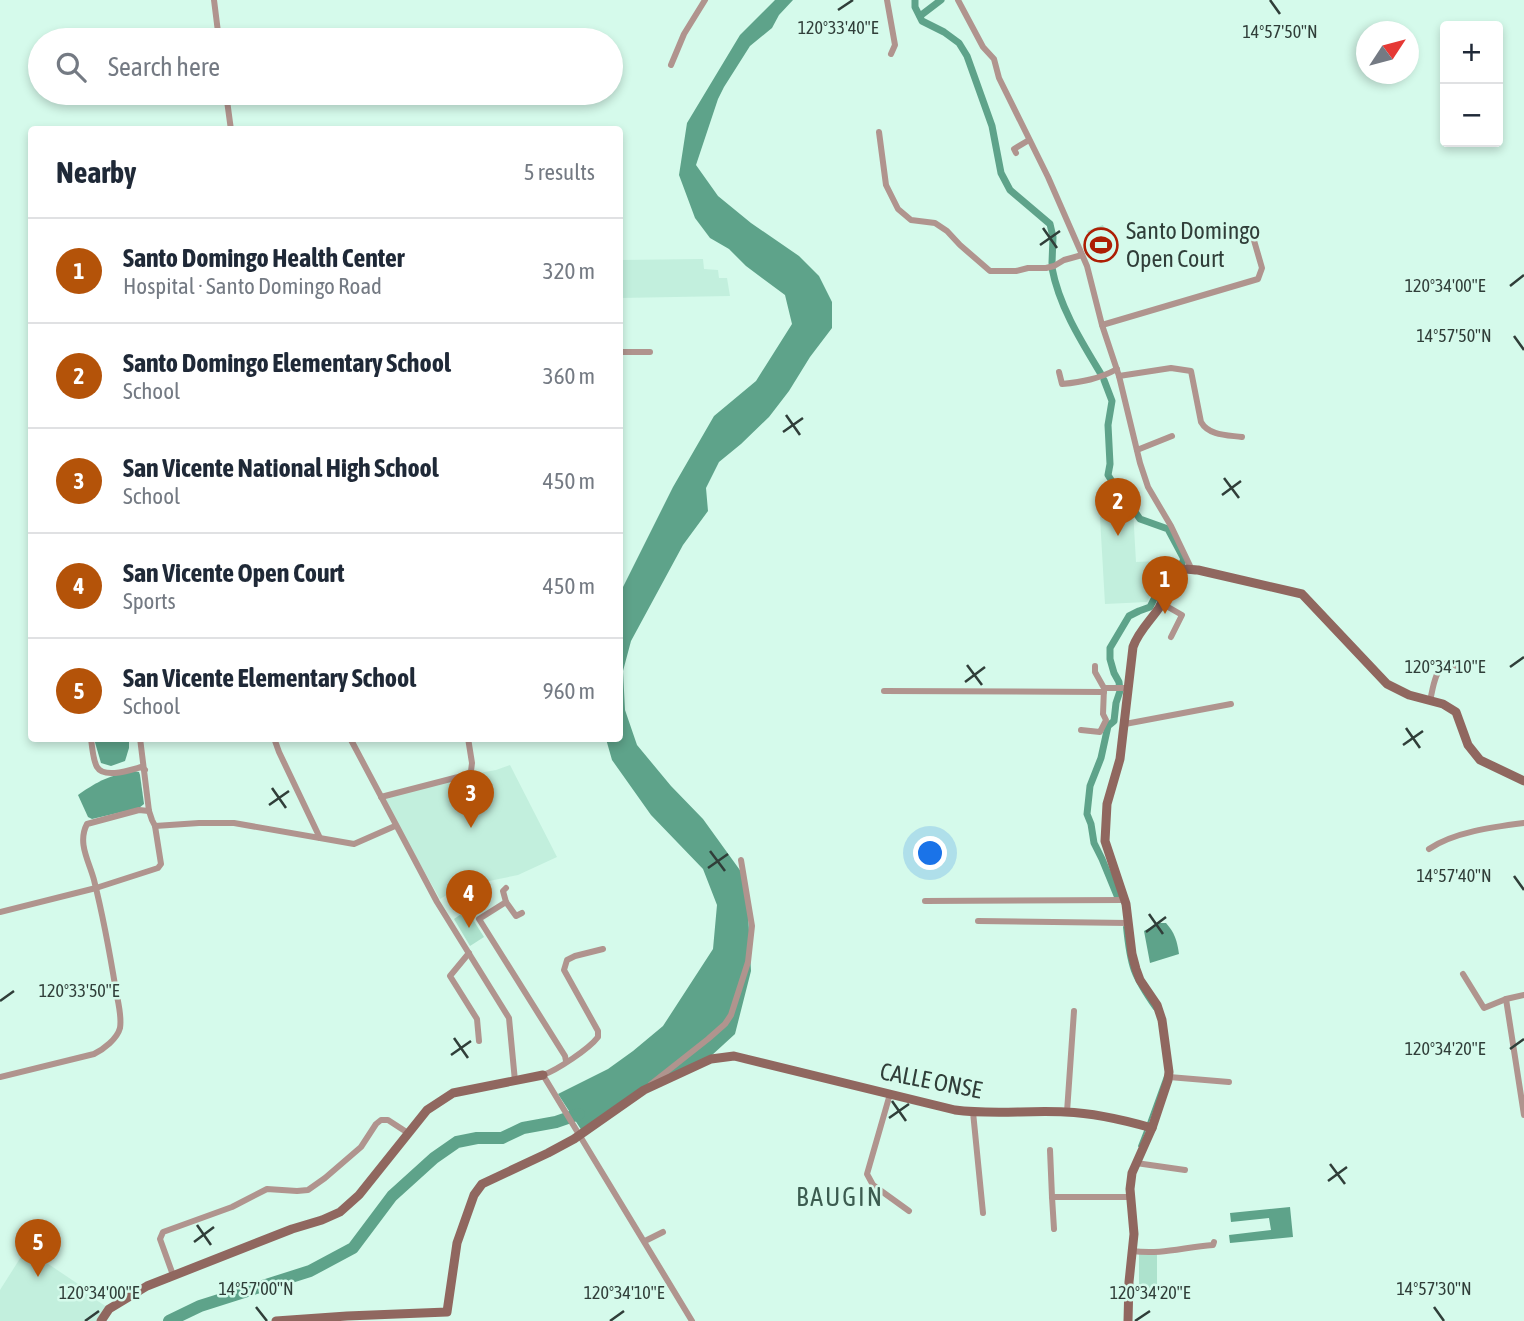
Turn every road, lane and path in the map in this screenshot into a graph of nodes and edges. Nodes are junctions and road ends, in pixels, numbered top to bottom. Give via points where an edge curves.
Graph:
1 (214, 0) edge
2 (705, 0) edge
3 (887, 0) edge
4 (958, 0) edge
5 (218, 28) edge
6 (891, 54) dead end
7 (671, 65) dead end
8 (228, 105) edge
9 (230, 126) edge
10 (878, 132) dead end
11 (1030, 140) junction
12 (1016, 153) dead end
13 (1253, 237) dead end
14 (1082, 255) junction
15 (1102, 325) junction
16 (623, 352) edge
17 (650, 352) dead end
18 (1059, 372) dead end
19 (1118, 373) junction
20 (1172, 436) dead end
21 (1242, 437) dead end
22 (1137, 450) junction
23 (1192, 570) junction
24 (1161, 603) junction
25 (1171, 637) dead end
26 (1095, 666) dead end
27 (1463, 668) dead end
28 (1123, 688) junction
29 (1104, 690) junction
30 (884, 691) dead end
31 (1430, 701) junction
32 (1231, 704) dead end
33 (1125, 724) junction
34 (1081, 730) dead end
35 (92, 742) edge
36 (142, 742) edge
37 (275, 742) edge
38 (352, 742) edge
39 (469, 742) edge
40 (145, 770) junction
41 (1524, 780) edge
42 (381, 797) junction
43 (149, 811) junction
44 (1524, 823) edge
45 (155, 826) junction
46 (395, 826) junction
47 (320, 838) junction
48 (1429, 849) dead end
49 (741, 860) dead end
50 (96, 888) junction
51 (506, 888) dead end
52 (1125, 900) junction
53 (506, 901) junction
54 (925, 901) dead end
55 (0, 912) edge
56 (522, 913) dead end
57 (978, 921) dead end
58 (1128, 923) junction
59 (603, 949) dead end
60 (469, 953) junction
61 (1463, 974) dead end
62 (1524, 995) edge
63 (1506, 999) junction
64 (1074, 1011) dead end
65 (479, 1041) dead end
66 (566, 1061) junction
67 (543, 1075) junction
68 (0, 1077) edge
69 (1169, 1077) junction
70 (514, 1081) junction
71 (1229, 1082) dead end
72 (644, 1090) junction
73 (890, 1094) junction
74 (973, 1112) junction
75 (1067, 1112) junction
76 (1524, 1115) edge
77 (1148, 1127) junction
78 (408, 1133) junction
79 (580, 1136) junction
80 (1049, 1150) dead end
81 (1136, 1163) junction
82 (1185, 1170) dead end
83 (1052, 1197) junction
84 (1129, 1197) junction
85 (909, 1211) dead end
86 (983, 1213) dead end
87 (1054, 1229) dead end
88 (663, 1232) dead end
89 (645, 1241) junction
90 (1214, 1242) dead end
91 (1132, 1251) junction
92 (171, 1276) junction
93 (447, 1316) edge
94 (101, 1321) edge
95 (276, 1321) edge
96 (692, 1321) edge
97 (1128, 1321) edge

1 - 5 street
2 - 7 street
3 - 6 street via 895,45
4 - 11 street via 994,59
8 - 9 street
10 - 14 street via 886,185 898,209 911,220 935,223 947,231 990,271 1046,268
11 - 12 street via 1014,149
11 - 14 street
13 - 15 street via 1262,268 1258,279
14 - 15 street
15 - 19 street
16 - 17 street
18 - 19 street via 1062,384
19 - 21 street via 1171,368 1191,371 1205,428
19 - 22 street
20 - 22 street
22 - 23 street via 1147,487
23 - 24 street via 1183,568 1171,574
23 - 31 street via 1302,594 1387,684
24 - 25 street via 1182,615
24 - 28 street via 1136,638
26 - 29 street
27 - 31 street via 1442,665
28 - 29 street
28 - 33 street
29 - 30 street
29 - 34 street via 1106,720 1100,732
31 - 41 street via 1456,712 1468,745 1480,760
32 - 33 street
33 - 52 street via 1107,804 1105,841
35 - 40 street via 97,768 103,773
36 - 40 street
37 - 47 street
38 - 42 street
39 - 42 street via 472,763 466,775
40 - 43 street
42 - 46 street
43 - 45 street
43 - 50 street via 87,824 82,843
44 - 48 street via 1441,841
45 - 47 street via 234,823
45 - 50 street via 158,868
46 - 47 street via 354,844
46 - 60 street
49 - 72 street via 752,926 748,962 731,1015
50 - 55 street
50 - 68 street via 120,1019 116,1037 94,1054
51 - 53 street
52 - 54 street
52 - 58 street
53 - 56 street via 516,916
53 - 66 street via 479,919
57 - 58 street
58 - 69 street via 1136,969 1162,1020
59 - 66 street via 575,956 565,964 564,970 598,1031 593,1044
60 - 65 street via 450,976 477,1019
60 - 70 street via 509,1018
61 - 63 street via 1484,1008
62 - 63 street
63 - 76 street
64 - 75 street
66 - 67 street
67 - 70 street
67 - 79 street
69 - 71 street
69 - 77 street
70 - 78 street via 453,1093 427,1110
72 - 73 street, CALLE ONSE via 706,1062 734,1056
72 - 79 street, CALLE ONSE
73 - 74 street, CALLE ONSE
73 - 85 street via 867,1174 873,1185
74 - 75 street, CALLE ONSE
74 - 86 street
75 - 77 street, CALLE ONSE
77 - 81 street
78 - 92 street via 340,1212
78 - 92 street via 381,1120 360,1147 308,1190 267,1189 163,1232 160,1239
79 - 89 street
79 - 93 street, CALLE ONSE via 482,1184 457,1243
80 - 83 street
81 - 82 street
81 - 84 street
83 - 84 street
83 - 87 street
84 - 91 street
88 - 89 street
89 - 96 street
90 - 91 street via 1174,1251
91 - 97 street
92 - 94 street via 109,1309
93 - 95 street

